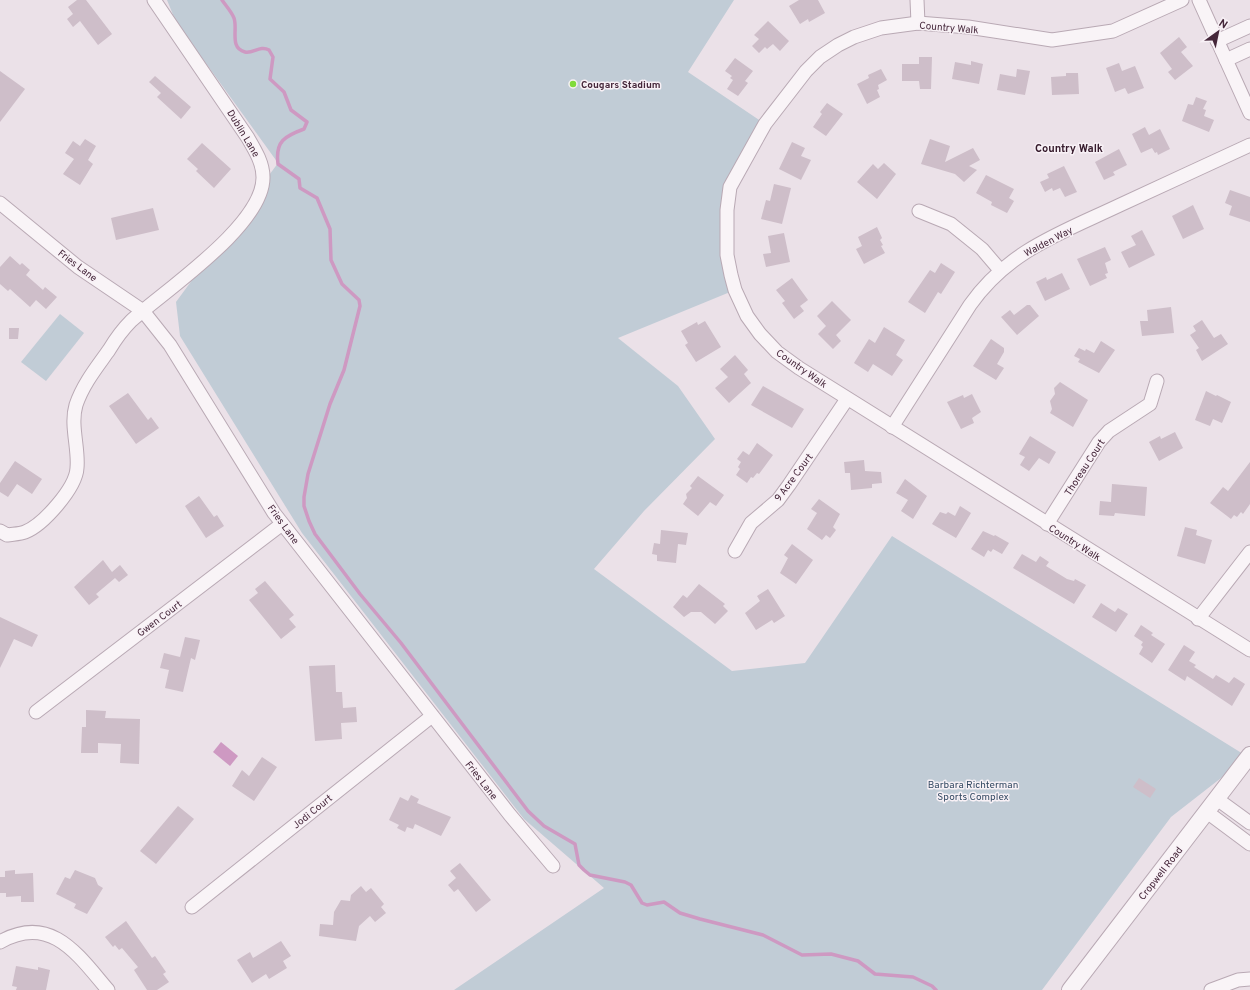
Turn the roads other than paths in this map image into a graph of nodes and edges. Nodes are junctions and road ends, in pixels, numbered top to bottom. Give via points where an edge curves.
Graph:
1 (154, 0) edge
2 (917, 0) edge
3 (1182, 0) edge
4 (1199, 0) edge
5 (918, 23) junction
6 (1250, 26) edge
7 (1217, 41) junction
8 (1250, 49) edge
9 (1226, 60) junction
10 (1250, 113) edge
11 (1250, 144) edge
12 (0, 203) edge
13 (919, 211) dead end
14 (1000, 270) junction
15 (143, 311) junction
16 (1157, 381) dead end
17 (847, 399) junction
18 (892, 427) junction
19 (282, 524) junction
20 (1047, 524) junction
21 (0, 531) edge
22 (735, 551) dead end
23 (1250, 552) edge
24 (1198, 619) junction
25 (1250, 650) edge
26 (36, 712) dead end
27 (432, 716) junction
28 (1250, 755) edge
29 (1217, 798) junction
30 (1207, 812) junction
31 (1250, 824) edge
32 (1250, 844) edge
33 (553, 866) dead end
34 (192, 907) dead end
35 (0, 942) edge
36 (1250, 979) edge
37 (108, 990) edge
38 (1070, 990) edge
39 (1211, 990) edge

1 - 15 street, Dublin Lane via 248,138 260,162 263,177 255,206 242,223 201,264
2 - 5 street
3 - 5 street, Country Walk via 1113,31 1052,40 968,27
4 - 7 street
5 - 17 street, Country Walk via 881,28 854,37 820,57 765,124 730,187 727,255 735,290 747,316 777,352
6 - 7 street
7 - 9 street
8 - 9 street
9 - 10 street
11 - 14 street, Walden Way via 1033,246
12 - 15 street, Fries Lane via 78,267
13 - 14 street via 951,224 982,249
14 - 18 street, Walden Way via 982,287
15 - 19 street, Fries Lane via 170,346
15 - 21 street, Dublin Lane via 118,336 87,381 76,406 74,426 77,469 67,492 48,516 25,532 7,536
16 - 20 street, Thoreau Court via 1150,404 1109,430 1099,442
17 - 18 street, Country Walk
17 - 22 street, 9 Acre Court via 778,500 751,523
18 - 20 street, Country Walk
19 - 26 street, Gwen Court
19 - 27 street, Fries Lane
20 - 24 street, Country Walk
23 - 24 street
24 - 25 street, Country Walk
27 - 33 street, Fries Lane
27 - 34 street, Jodi Court
28 - 29 street, Cropwell Road
29 - 30 street, Cropwell Road
29 - 31 street
30 - 32 street
30 - 38 street, Cropwell Road
35 - 37 street via 14,934 33,932 62,941 74,949
36 - 39 street via 1238,980

